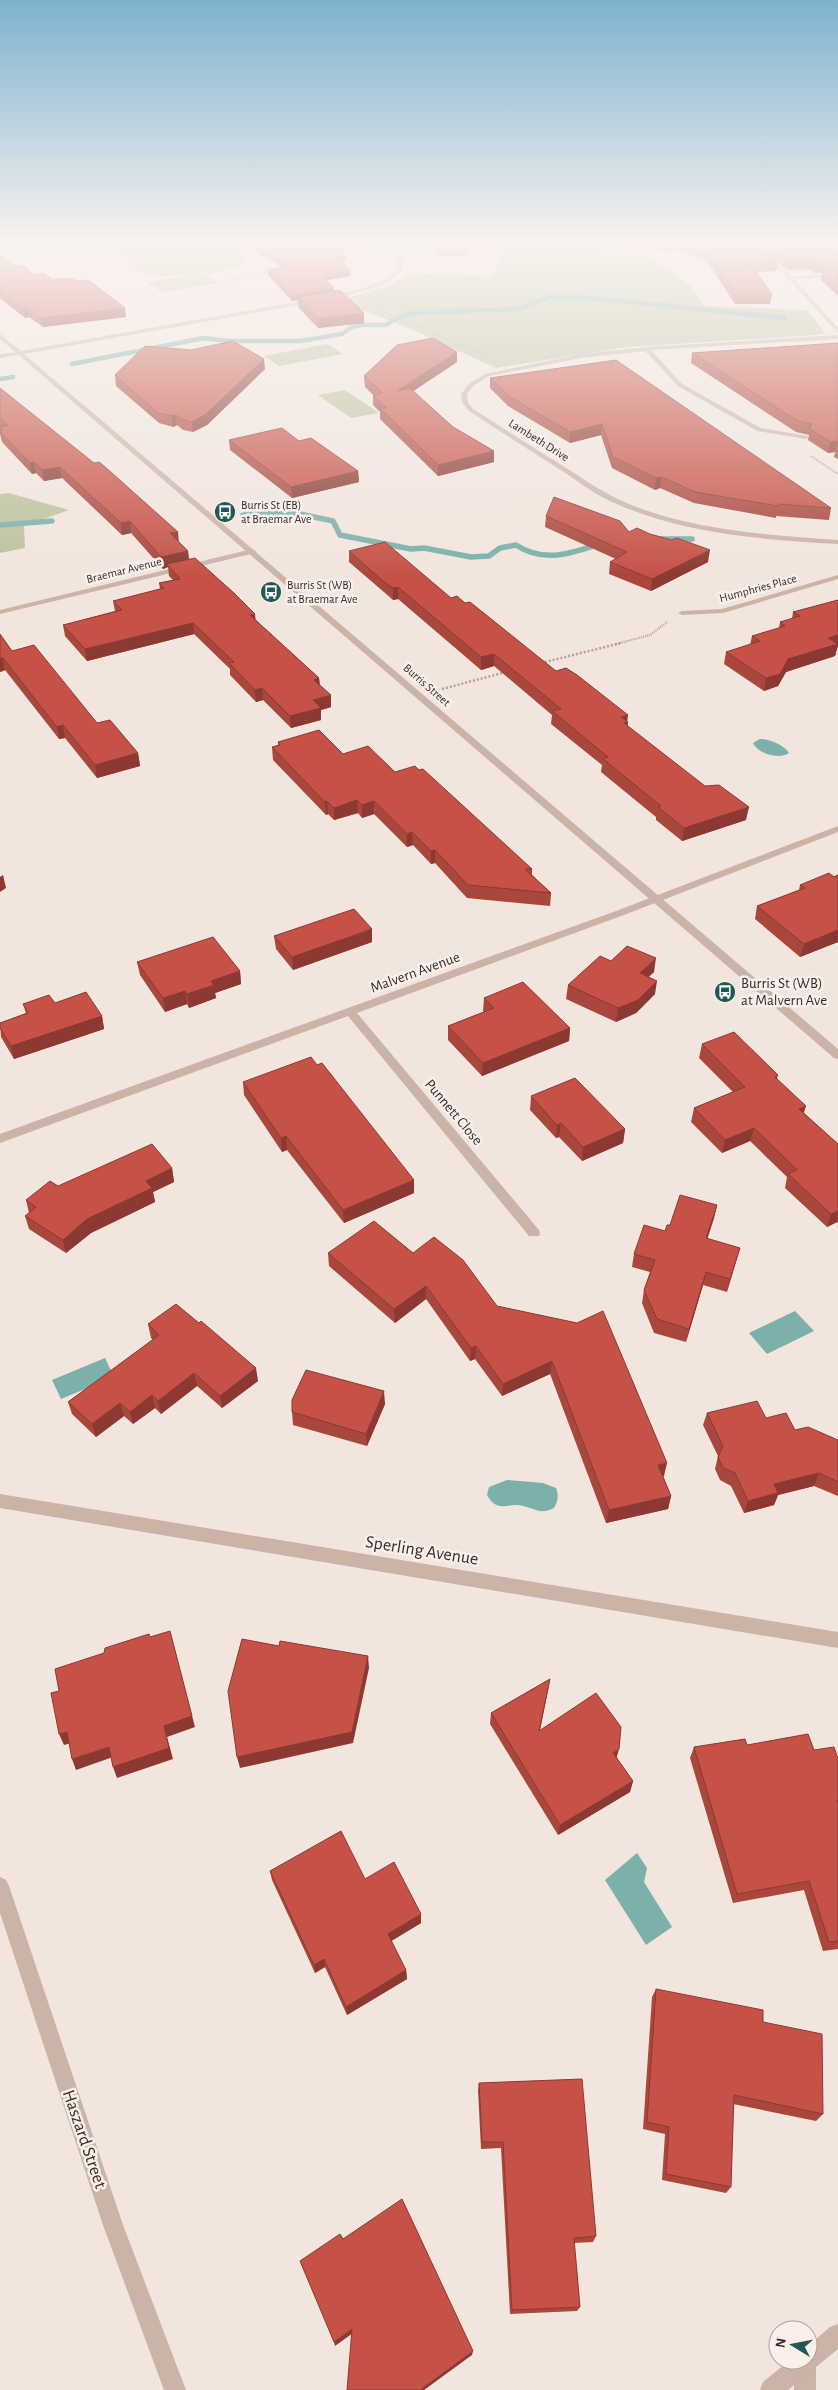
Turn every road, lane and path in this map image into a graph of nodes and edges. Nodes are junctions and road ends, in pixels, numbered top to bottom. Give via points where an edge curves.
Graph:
1 (20, 353) joint
2 (479, 353) edge
3 (613, 353) edge
4 (649, 353) edge
5 (482, 354) dead end
6 (0, 356) edge
7 (806, 437) joint
8 (838, 474) edge
9 (838, 542) edge
10 (252, 551) junction
11 (838, 577) edge
12 (0, 612) edge
13 (682, 613) joint
14 (538, 664) edge
15 (511, 671) edge
16 (436, 690) dead end
17 (838, 829) edge
18 (655, 898) junction
19 (350, 1011) junction
20 (838, 1055) edge
21 (0, 1139) edge
22 (534, 1233) dead end
23 (0, 1501) edge
24 (838, 1640) edge
25 (0, 1886) edge
26 (838, 2335) edge
27 (818, 2351) edge
28 (795, 2370) edge
29 (804, 2370) edge
30 (175, 2390) edge
31 (771, 2390) edge
32 (805, 2390) edge

1 - 6 street
1 - 10 street, Burris Street
2 - 5 path
3 - 9 street, Lambeth Drive via 494,373 471,385 464,394 465,402 471,410 627,506 725,531
4 - 7 street via 680,385 758,430
7 - 8 path via 803,449
10 - 12 street, Braemar Avenue
10 - 18 street, Burris Street
11 - 13 street, Humphries Place via 722,611
13 - 14 path via 650,635
15 - 16 path
17 - 18 street, Malvern Avenue
18 - 19 street, Malvern Avenue
18 - 20 street, Burris Street
19 - 21 street, Malvern Avenue
19 - 22 street, Punnett Close
23 - 24 street, Sperling Avenue
25 - 30 street, Haszard Street via 113,2225
26 - 27 street
28 - 31 street
29 - 32 street

